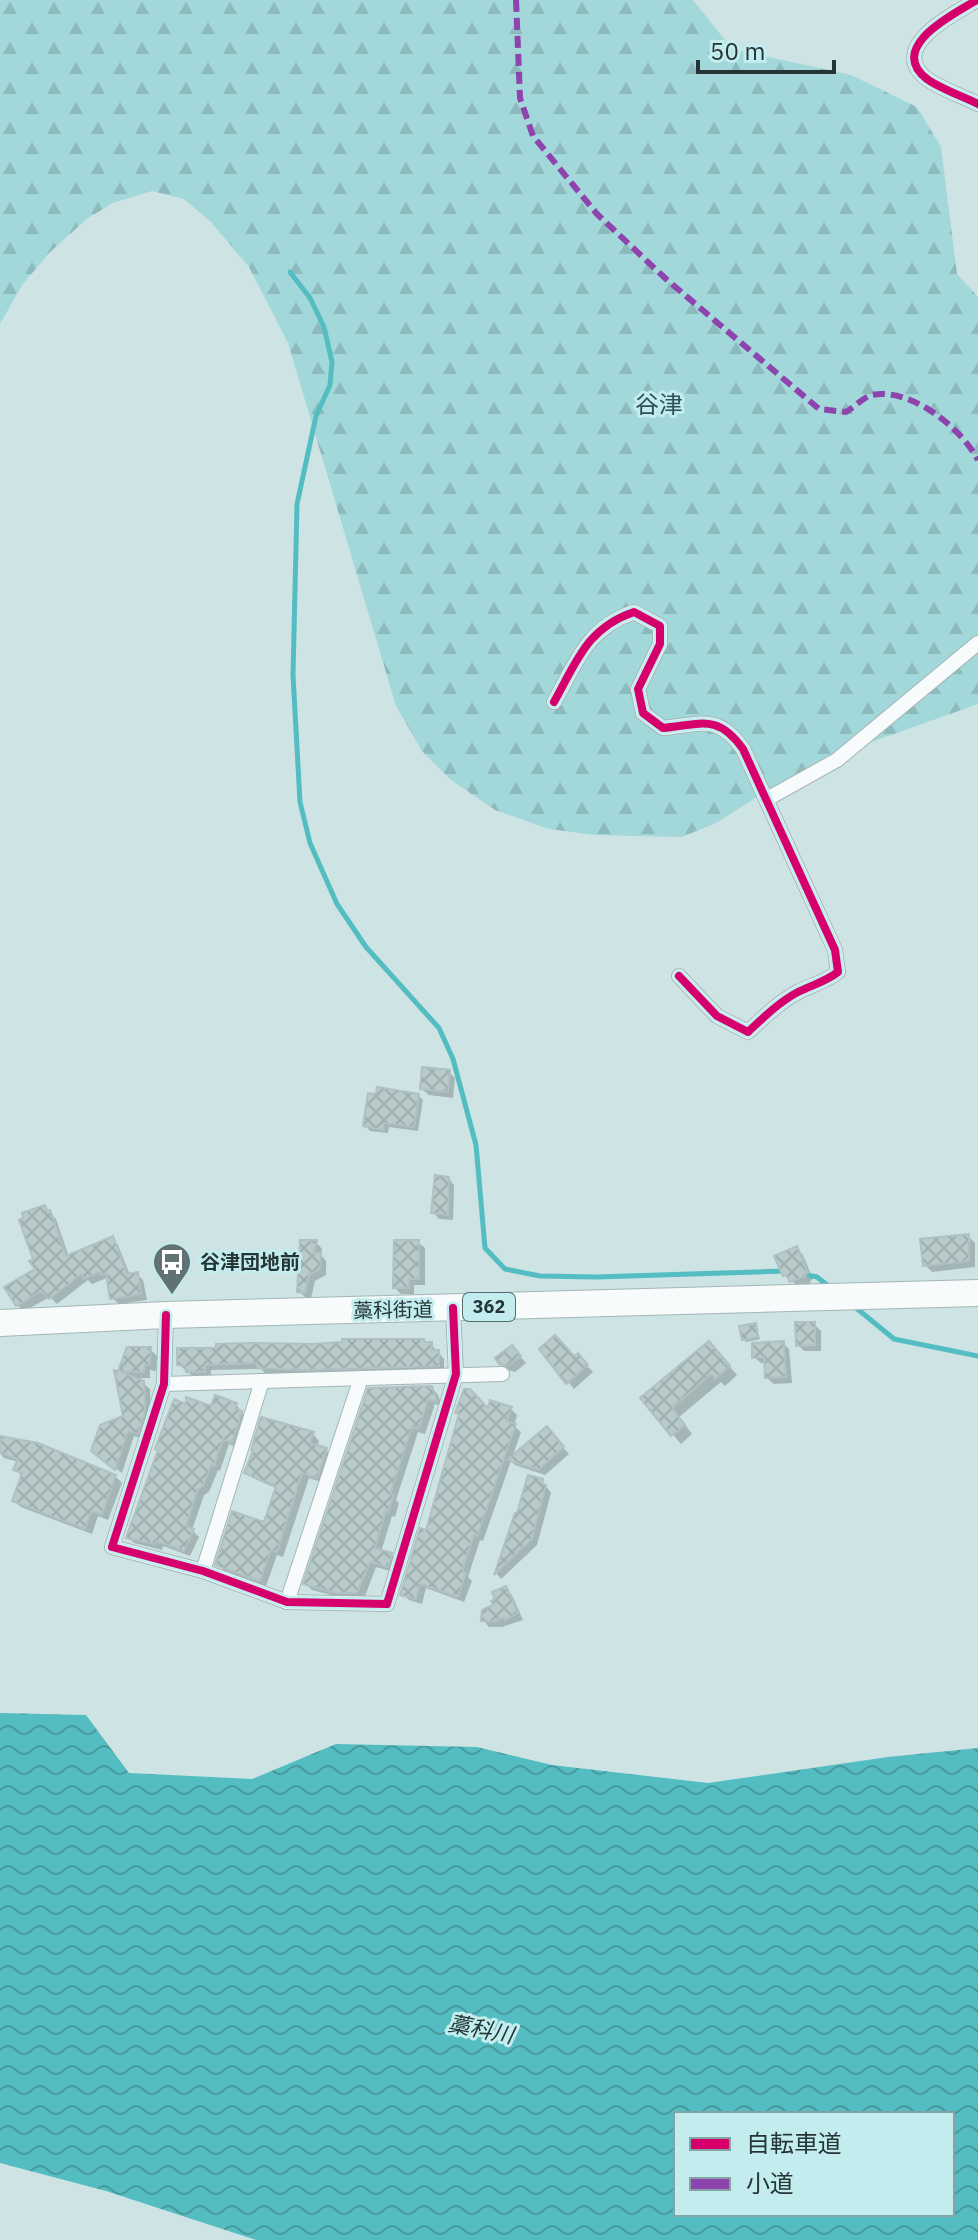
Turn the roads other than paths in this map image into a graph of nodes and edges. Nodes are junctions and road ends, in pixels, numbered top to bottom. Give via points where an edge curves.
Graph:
1 (977, 0) edge
2 (978, 104) edge
3 (978, 643) edge
4 (554, 702) dead end
5 (767, 799) junction
6 (679, 976) dead end
7 (978, 1293) edge
8 (453, 1308) junction
9 (166, 1315) junction
10 (0, 1323) edge
11 (456, 1374) junction
12 (502, 1374) dead end
13 (361, 1378) junction
14 (262, 1381) junction
15 (164, 1384) junction
16 (203, 1571) junction
17 (287, 1602) junction

1 - 2 street via 924,34 914,53 927,79
3 - 5 street via 837,760
4 - 5 street via 593,635 634,612 660,626 660,644 638,689 643,713 663,728 713,723 731,732
5 - 6 street via 835,950 838,972 798,992 748,1032 717,1016
7 - 8 highway, 藁科街道 / 362
8 - 9 highway, 藁科街道 / 362
8 - 11 street
9 - 10 highway, 藁科街道 / 362
9 - 15 street
11 - 12 street
11 - 13 street
11 - 17 street via 387,1604
13 - 14 street
13 - 17 street
14 - 15 street
14 - 16 street
15 - 16 street via 112,1547
16 - 17 street

